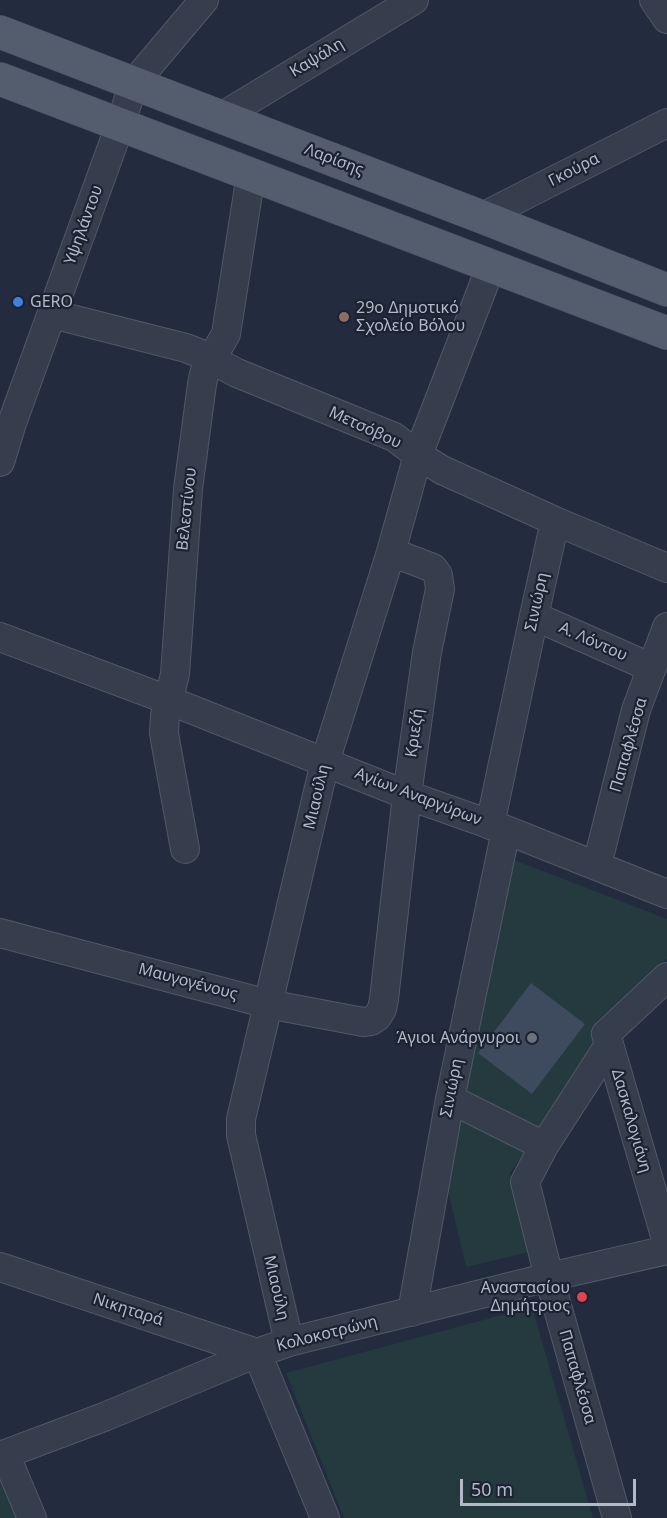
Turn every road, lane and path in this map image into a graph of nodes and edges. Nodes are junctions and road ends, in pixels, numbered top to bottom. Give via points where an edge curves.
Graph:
1 (204, 0) edge
2 (414, 0) edge
3 (654, 0) edge
4 (667, 19) edge
5 (0, 32) edge
6 (0, 79) edge
7 (134, 83) junction
8 (220, 117) junction
9 (667, 123) edge
10 (120, 125) junction
11 (251, 174) junction
12 (482, 217) junction
13 (491, 266) junction
14 (663, 284) edge
15 (52, 314) junction
16 (667, 333) edge
17 (211, 359) junction
18 (6, 421) edge
19 (418, 455) junction
20 (0, 462) edge
21 (555, 521) junction
22 (391, 552) junction
23 (667, 568) edge
24 (534, 616) junction
25 (667, 627) edge
26 (0, 637) edge
27 (656, 676) edge
28 (168, 700) junction
29 (325, 762) junction
30 (406, 795) junction
31 (498, 827) junction
32 (185, 849) dead end
33 (597, 865) junction
34 (667, 894) edge
35 (0, 933) edge
36 (667, 977) edge
37 (268, 1004) junction
38 (377, 1017) joint
39 (608, 1039) junction
40 (450, 1099) junction
41 (544, 1146) junction
42 (667, 1242) edge
43 (667, 1250) edge
44 (0, 1268) edge
45 (549, 1277) junction
46 (412, 1312) junction
47 (289, 1342) junction
48 (257, 1353) junction
49 (3, 1455) edge
50 (32, 1518) edge
51 (325, 1518) edge
52 (618, 1518) edge

1 - 7 street
2 - 8 street, Καψάλη
3 - 4 street
5 - 7 main road, Λαρίσης
6 - 10 main road
7 - 8 main road, Λαρίσης
7 - 10 street, Υψηλάντου
8 - 12 main road, Λαρίσης
9 - 12 street, Γκούρα
10 - 11 main road
10 - 15 street, Υψηλάντου
11 - 13 main road
11 - 17 street, Βελεστίνου via 226,334
12 - 14 main road, Λαρίσης
13 - 16 main road
13 - 19 street, Μιαούλη
15 - 17 street, Μετσόβου via 186,348
15 - 18 street, Υψηλάντου
17 - 19 street, Μετσόβου via 394,437
17 - 28 street, Βελεστίνου via 202,384 188,489 175,674
18 - 20 street, Υψηλάντου
19 - 21 street, Μετσόβου via 442,470
19 - 22 street, Μιαούλη
21 - 23 street, Μετσόβου
21 - 24 street, Σινιώρη
22 - 29 street, Μιαούλη
22 - 30 street, Κριεζή via 433,568 440,581
24 - 27 street, Α. Λόντου
24 - 31 street, Σινιώρη
25 - 27 street, Παπαφλέσσα
26 - 28 street, Αγίων Αναργύρων
27 - 33 street, Παπαφλέσσα via 636,710
28 - 29 street, Αγίων Αναργύρων
28 - 32 street, Βελεστίνου via 164,733
29 - 30 street, Αγίων Αναργύρων
29 - 37 street, Μιαούλη
30 - 31 street, Αγίων Αναργύρων
30 - 38 street, Κριεζή via 384,999
31 - 33 street, Αγίων Αναργύρων
31 - 40 street, Σινιώρη
33 - 34 street, Αγίων Αναργύρων
35 - 37 street, Μαυγογένους
36 - 39 street, Παπαφλέσσα
37 - 38 street, Μαυγογένους via 363,1022
37 - 47 street, Μιαούλη via 240,1126
39 - 41 street, Παπαφλέσσα
39 - 42 street, Δασκαλογιάνη
40 - 41 street
40 - 46 street, Σινιώρη
41 - 45 street, Παπαφλέσσα via 525,1182
43 - 45 street, Κολοκοτρώνη
44 - 48 street, Νικηταρά
45 - 46 street, Κολοκοτρώνη
45 - 52 street, Παπαφλέσσα
46 - 47 street, Κολοκοτρώνη
47 - 48 street, Κολοκοτρώνη
48 - 49 street, Κολοκοτρώνη
48 - 51 street
49 - 50 street

